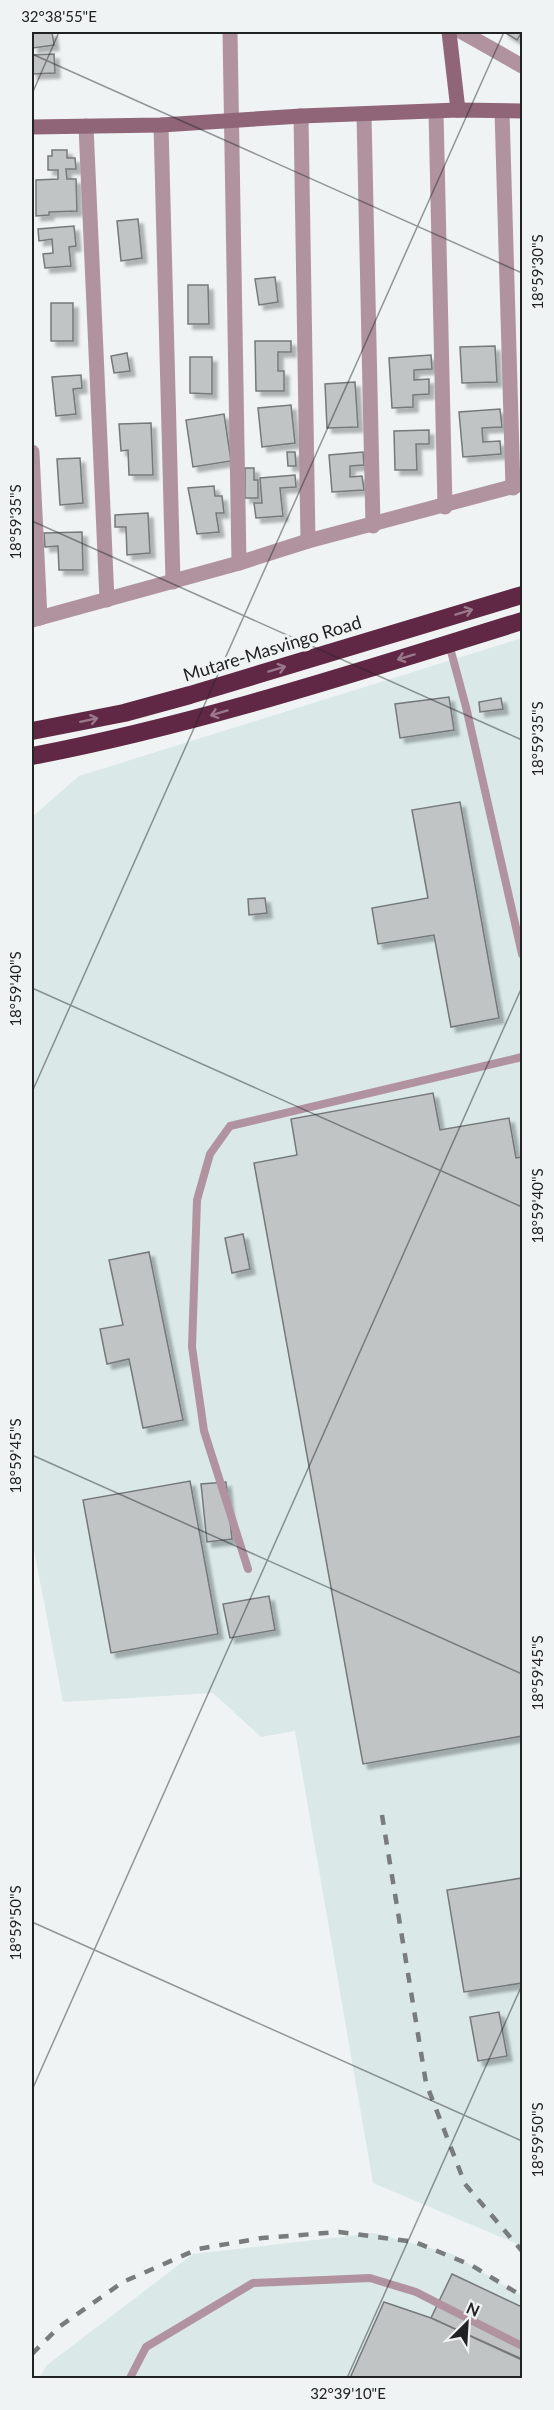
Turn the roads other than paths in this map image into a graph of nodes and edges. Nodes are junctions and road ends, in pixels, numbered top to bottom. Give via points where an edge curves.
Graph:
1 (230, 32) edge
2 (448, 32) edge
3 (462, 32) edge
4 (522, 66) edge
5 (458, 111) junction
6 (502, 111) junction
7 (522, 111) edge
8 (436, 112) junction
9 (364, 115) junction
10 (301, 116) junction
11 (231, 119) junction
12 (161, 125) junction
13 (86, 126) junction
14 (32, 127) edge
15 (32, 452) edge
16 (518, 486) edge
17 (445, 507) junction
18 (373, 526) junction
19 (308, 541) junction
20 (239, 563) junction
21 (173, 582) junction
22 (522, 595) edge
23 (107, 600) junction
24 (36, 619) edge
25 (522, 621) edge
26 (448, 644) junction
27 (32, 731) edge
28 (32, 756) edge
29 (522, 954) edge
30 (522, 1057) edge
31 (248, 1569) dead end
32 (522, 2346) edge
33 (130, 2379) edge

1 - 11 street
2 - 5 street
3 - 4 street
5 - 6 street
5 - 8 street
6 - 7 street
6 - 16 street
8 - 9 street
8 - 17 street
9 - 10 street
9 - 18 street
10 - 11 street
10 - 19 street
11 - 12 street
11 - 20 street
12 - 13 street
12 - 21 street
13 - 14 street
13 - 23 street
15 - 24 street
16 - 17 street
17 - 18 street
18 - 19 street
19 - 20 street
20 - 21 street
21 - 23 street
27 -> 22 highway, Mutare-Masvingo Road via 190,695
23 - 24 street
25 - 26 highway
26 -> 28 highway via 192,721
26 - 29 lane
30 - 31 lane via 230,1126 210,1154 197,1200 192,1347 204,1431
32 - 33 lane via 416,2292 370,2278 253,2283 146,2347

